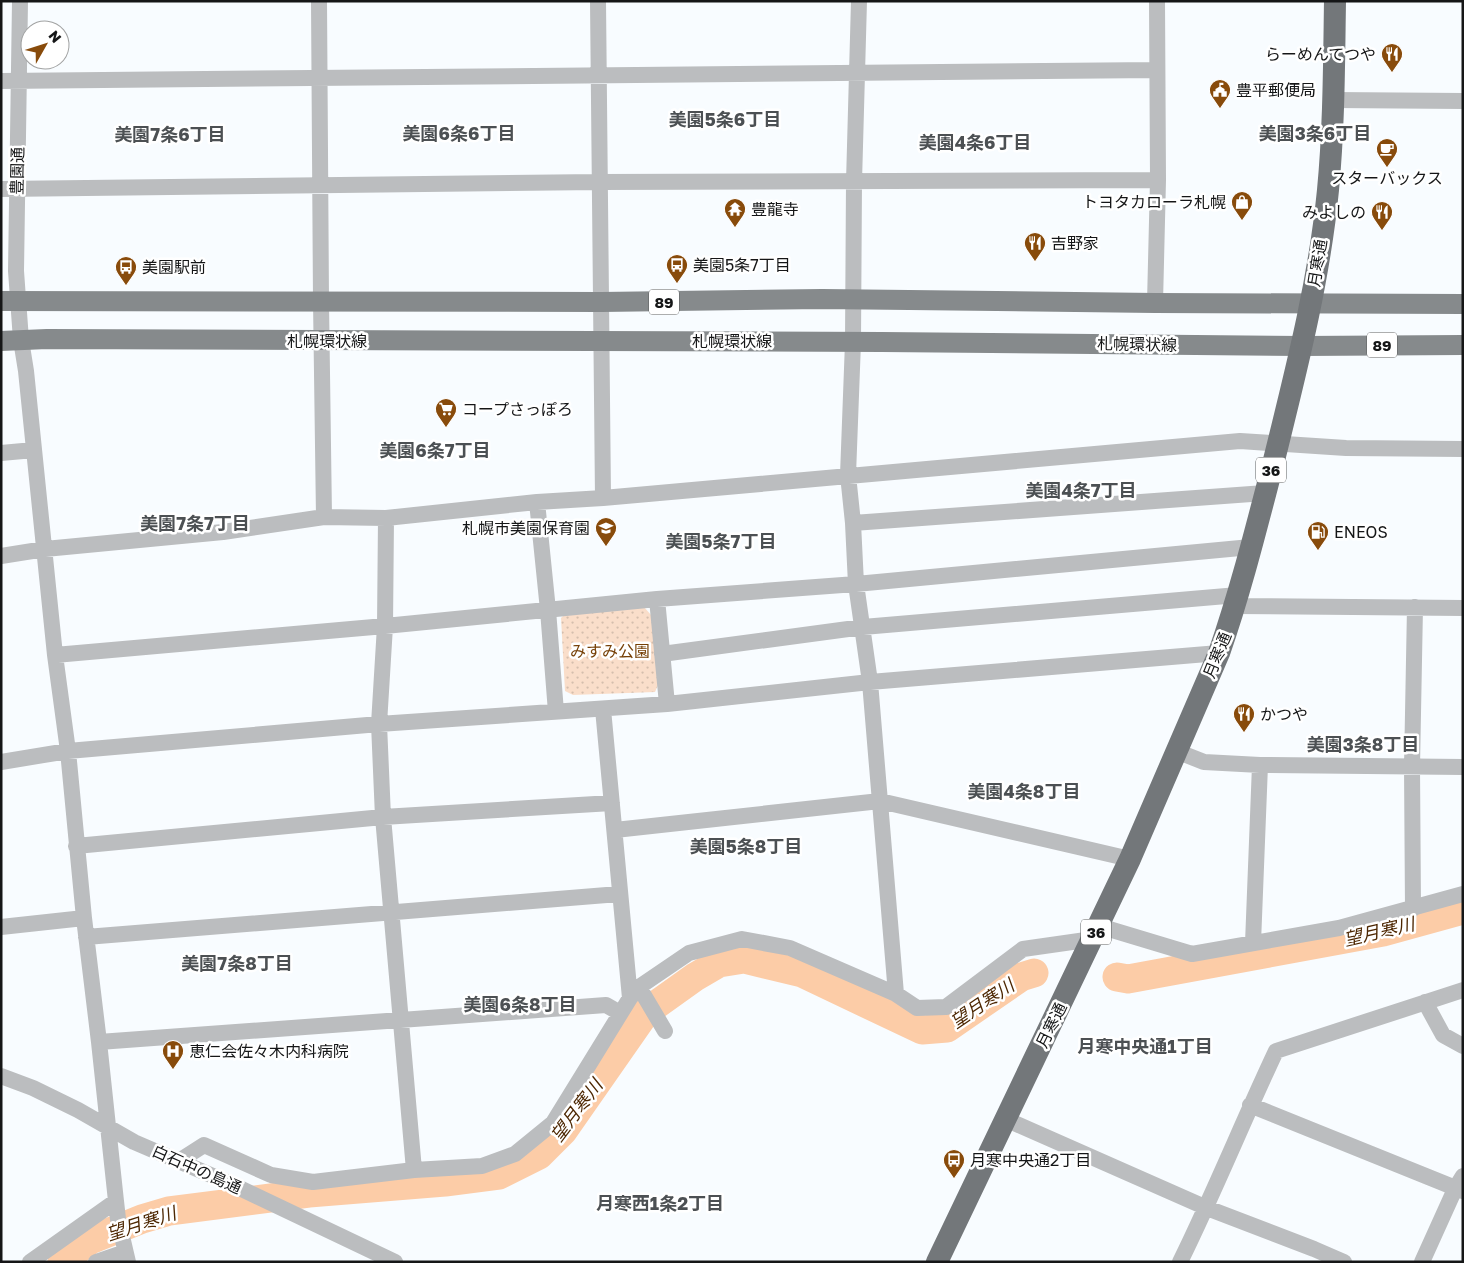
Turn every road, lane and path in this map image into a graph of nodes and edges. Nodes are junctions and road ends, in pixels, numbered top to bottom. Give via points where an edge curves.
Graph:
1 (20, 1) edge
2 (319, 1) edge
3 (598, 1) edge
4 (859, 1) edge
5 (1157, 1) edge
6 (1335, 1) edge
7 (1157, 70) junction
8 (856, 72) junction
9 (599, 75) junction
10 (321, 77) junction
11 (18, 80) junction
12 (1, 81) edge
13 (1333, 100) junction
14 (1463, 101) edge
15 (1158, 180) junction
16 (599, 182) junction
17 (854, 182) junction
18 (320, 184) junction
19 (9, 189) edge
20 (853, 300) junction
21 (10, 301) edge
22 (321, 301) junction
23 (601, 302) junction
24 (1155, 303) junction
25 (1311, 304) junction
26 (1463, 304) edge
27 (11, 341) edge
28 (322, 341) junction
29 (602, 341) junction
30 (853, 342) junction
31 (1463, 345) edge
32 (1302, 346) junction
33 (1278, 443) junction
34 (1463, 449) edge
35 (34, 450) junction
36 (1, 454) edge
37 (848, 475) junction
38 (1265, 493) junction
39 (603, 498) junction
40 (537, 502) junction
41 (324, 517) junction
42 (386, 518) junction
43 (853, 524) junction
44 (1251, 547) junction
45 (45, 549) junction
46 (1, 556) edge
47 (856, 584) junction
48 (657, 599) junction
49 (1237, 600) junction
50 (1415, 607) junction
51 (1463, 608) edge
52 (548, 610) junction
53 (385, 626) junction
54 (863, 627) junction
55 (1219, 653) junction
56 (662, 654) junction
57 (55, 655) junction
58 (870, 682) junction
59 (667, 704) junction
60 (603, 709) junction
61 (556, 712) junction
62 (379, 724) junction
63 (68, 751) junction
64 (1176, 751) junction
65 (1, 762) edge
66 (1260, 765) junction
67 (1412, 767) junction
68 (1463, 767) edge
69 (880, 801) junction
70 (612, 803) junction
71 (383, 817) junction
72 (614, 830) junction
73 (76, 846) junction
74 (1130, 859) junction
75 (619, 894) junction
76 (1463, 894) edge
77 (1413, 909) junction
78 (390, 913) junction
79 (84, 918) junction
80 (1, 927) edge
81 (1096, 933) junction
82 (86, 937) junction
83 (1253, 943) junction
84 (1463, 990) edge
85 (896, 994) junction
86 (638, 995) junction
87 (1425, 1002) junction
88 (620, 1013) junction
89 (402, 1020) junction
90 (665, 1031) dead end
91 (99, 1042) junction
92 (1463, 1046) edge
93 (1, 1076) edge
94 (1250, 1106) junction
95 (1005, 1119) junction
96 (108, 1127) junction
97 (179, 1160) junction
98 (414, 1170) junction
99 (1460, 1185) edge
100 (116, 1201) junction
101 (1207, 1208) junction
102 (125, 1252) edge
103 (1312, 1255) edge
104 (30, 1262) edge
105 (96, 1262) edge
106 (395, 1262) edge
107 (937, 1262) edge
108 (1180, 1262) edge
109 (1344, 1262) edge
110 (1422, 1262) edge

1 - 11 street, 豊園通
2 - 10 street
3 - 9 street
4 - 8 street
5 - 7 street
6 - 13 highway, 月寒通 / 36
7 - 8 street
7 - 15 street
8 - 9 street
8 - 17 street
9 - 10 street
9 - 16 street
10 - 11 street
10 - 18 street
11 - 12 street
11 - 19 street, 豊園通
13 - 14 street
13 - 25 highway, 月寒通 / 36 via 1328,191
15 - 17 street
15 - 24 street
16 - 17 street
16 - 18 street
16 - 23 street
17 - 20 street
18 - 19 street
18 - 22 street
19 - 21 street, 豊園通 via 16,271
20 - 23 main road, 89
20 - 24 main road, 89
20 - 30 street
21 - 22 main road, 89
21 - 27 street, 豊園通
22 - 23 main road, 89
22 - 28 street
23 - 29 street
24 - 25 main road, 89
25 - 26 main road, 89
25 - 32 highway, 月寒通 / 36
27 - 28 main road, 札幌環状線 / 89
27 - 35 street, 豊園通
28 - 29 main road, 札幌環状線 / 89
28 - 41 street
29 - 30 main road, 札幌環状線 / 89
29 - 39 street
30 - 32 main road, 札幌環状線 / 89
30 - 37 street
31 - 32 main road, 札幌環状線 / 89
32 - 33 highway, 月寒通 / 36
33 - 34 street via 1346,448
33 - 37 street via 1240,441
33 - 38 highway, 月寒通 / 36
35 - 36 street
35 - 45 street, 豊園通
37 - 39 street
37 - 43 street
38 - 43 street
38 - 44 highway, 月寒通 / 36
39 - 40 street
40 - 42 street
40 - 52 street
41 - 42 street
41 - 45 street via 222,532
42 - 53 street
43 - 47 street
44 - 47 street
44 - 49 highway, 月寒通 / 36
45 - 46 street
45 - 57 street, 豊園通
47 - 48 street
47 - 54 street
48 - 52 street
48 - 56 street
49 - 50 street
49 - 54 street
49 - 55 highway, 月寒通 / 36
50 - 51 street
50 - 67 street
52 - 53 street
52 - 61 street
53 - 57 street
53 - 62 street
54 - 56 street
54 - 58 street
55 - 58 street
55 - 64 highway, 月寒通 / 36
56 - 59 street
57 - 63 street, 豊園通
58 - 59 street
58 - 69 street
59 - 60 street
60 - 61 street
60 - 70 street
61 - 62 street
62 - 63 street
62 - 71 street
63 - 65 street
63 - 73 street, 豊園通
64 - 66 street via 1204,762
64 - 74 highway, 月寒通 / 36
66 - 67 street
66 - 83 street
67 - 68 street
67 - 77 street
69 - 72 street
69 - 74 street
69 - 85 street
70 - 71 street
70 - 72 street
71 - 73 street
71 - 78 street
72 - 75 street
73 - 79 street, 豊園通
74 - 81 highway, 月寒通 / 36
75 - 78 street
75 - 86 street
76 - 77 street
77 - 83 street via 1339,928
78 - 82 street
78 - 89 street
79 - 80 street
79 - 82 street, 豊園通
81 - 83 street via 1192,954
81 - 85 street via 1023,949 946,1007 917,1008
81 - 95 highway, 月寒通 / 36
82 - 91 street, 豊園通
84 - 87 street
85 - 86 street via 790,948 742,939 689,953
86 - 88 street
86 - 90 street
87 - 92 street via 1443,1036
87 - 94 street via 1276,1051
88 - 89 street via 606,1005
88 - 98 street via 553,1123 516,1154 482,1166
89 - 91 street
89 - 98 street
91 - 96 street, 豊園通
93 - 96 street, 白石中の島通 via 33,1088
94 - 99 street
94 - 101 street
95 - 101 street
95 - 107 highway, 月寒通 / 36
96 - 97 street, 白石中の島通 via 134,1142
96 - 100 street, 豊園通
97 - 98 street via 204,1145 270,1175 313,1182
97 - 106 street, 白石中の島通
99 - 110 street
100 - 102 street, 豊園通
100 - 104 street
101 - 103 street
101 - 108 street
102 - 105 street
103 - 109 street

